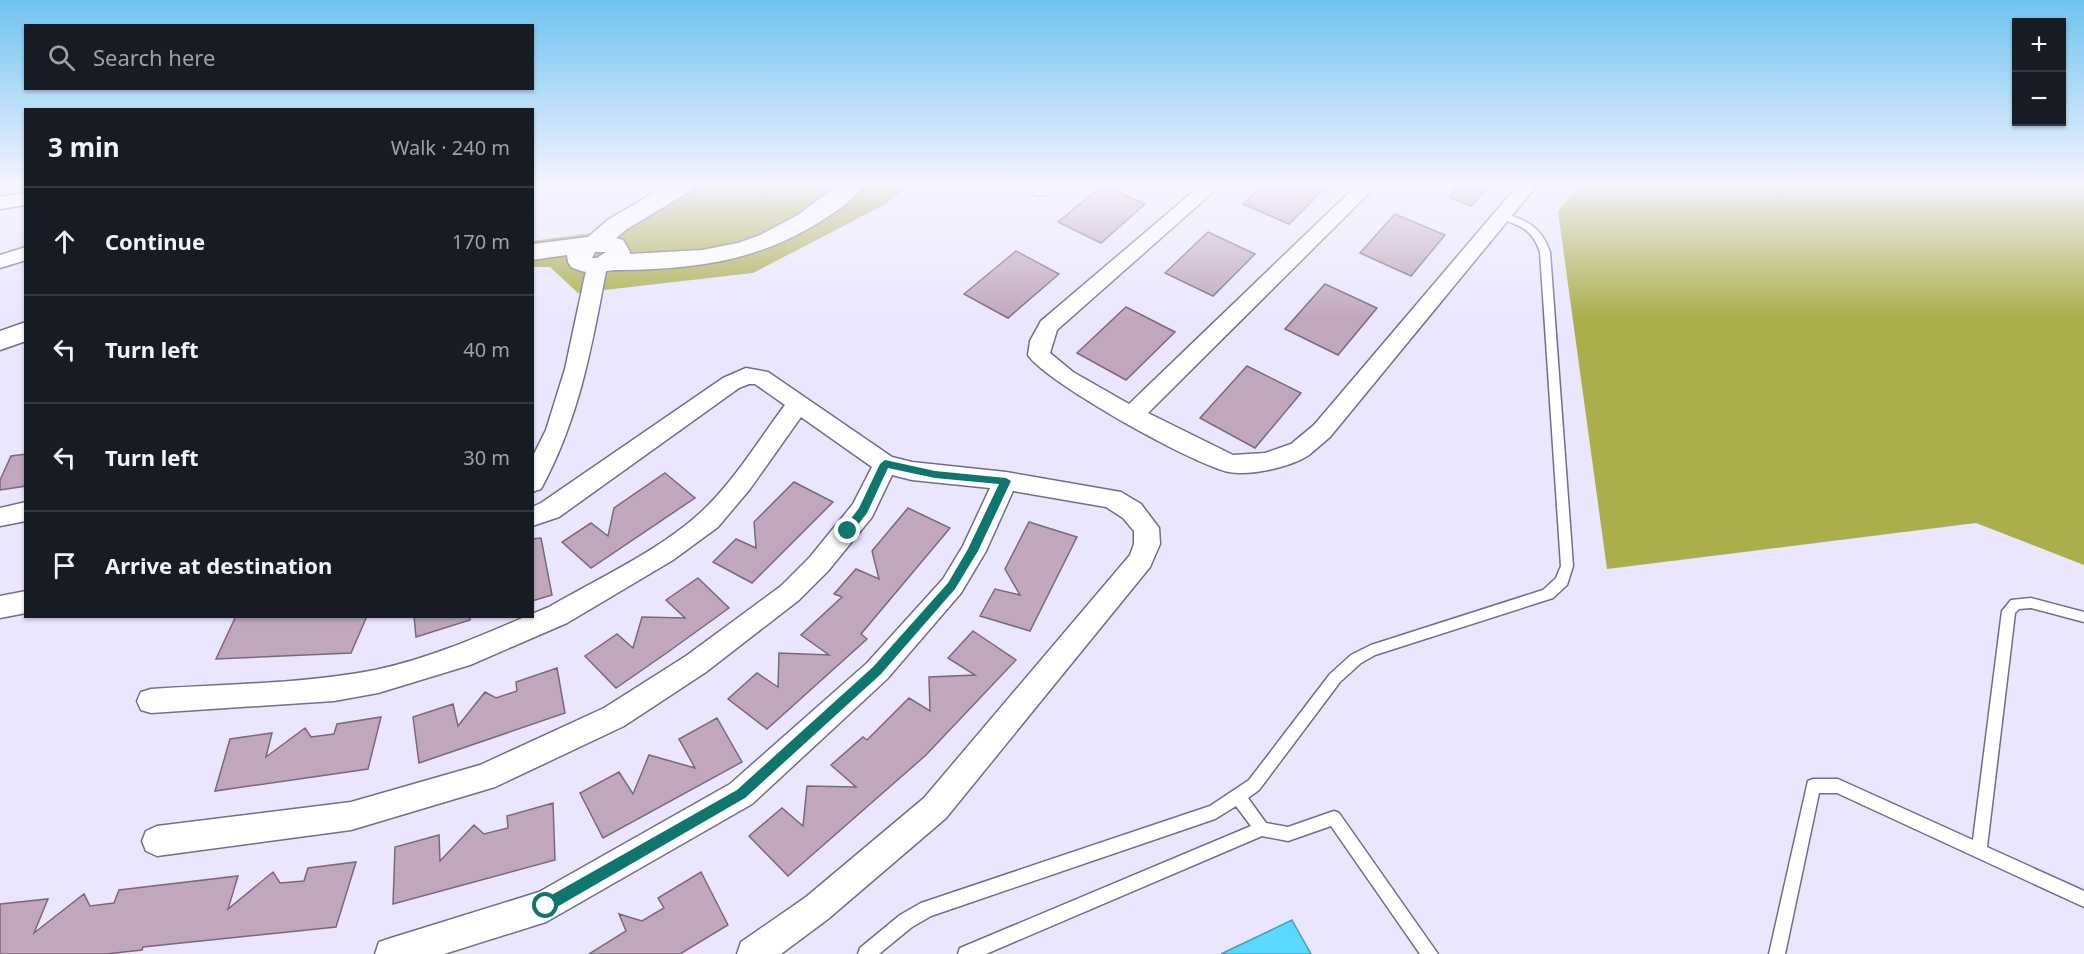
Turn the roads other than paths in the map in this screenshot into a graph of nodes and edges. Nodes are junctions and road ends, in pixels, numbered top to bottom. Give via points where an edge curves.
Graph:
1 (628, 230) edge
2 (789, 230) edge
3 (1160, 230) edge
4 (1322, 230) edge
5 (1491, 230) edge
6 (1534, 230) edge
7 (534, 252) edge
8 (600, 253) junction
9 (24, 254) edge
10 (0, 262) edge
11 (798, 404) junction
12 (1132, 415) junction
13 (558, 430) junction
14 (534, 434) edge
15 (885, 464) junction
16 (534, 479) edge
17 (1006, 481) junction
18 (24, 511) edge
19 (534, 516) edge
20 (0, 517) edge
21 (24, 602) edge
22 (0, 607) edge
23 (2084, 617) edge
24 (151, 701) dead end
25 (1237, 796) junction
26 (1262, 829) junction
27 (157, 841) dead end
28 (1979, 851) junction
29 (2084, 899) edge
30 (391, 954) edge
31 (753, 954) edge
32 (866, 954) edge
33 (966, 954) edge
34 (1430, 954) edge
35 (1778, 954) edge

1 - 8 street
2 - 8 street via 750,248 718,256 657,262
3 - 12 street via 1048,326 1041,341 1039,355 1065,377
4 - 12 street
5 - 12 street via 1322,431 1299,450 1267,462 1231,464
6 - 25 lane via 1540,235 1545,252 1567,566 1562,581 1548,594 1356,659 1335,678 1254,784
7 - 8 street
8 - 13 street via 576,369
9 - 10 street
11 - 15 street
11 - 19 street via 760,377 746,376 730,383 550,510
11 - 24 street via 709,520 664,553 558,615 460,657 378,681 334,689
13 - 14 street
13 - 16 street
15 - 17 street
15 - 27 street via 863,510 790,593 696,664 614,717 485,777 351,816
17 - 30 street via 952,586 877,671 741,794 546,906
17 - 31 street via 1112,499 1132,511 1147,528 1141,560 935,808 817,908
18 - 20 street
21 - 22 street
23 - 28 lane via 2031,603 2016,603 2009,611
25 - 26 lane
25 - 32 lane via 1215,812 927,909
26 - 33 lane
26 - 34 lane via 1288,834 1334,818
28 - 29 lane
28 - 35 lane via 1838,786 1813,786

